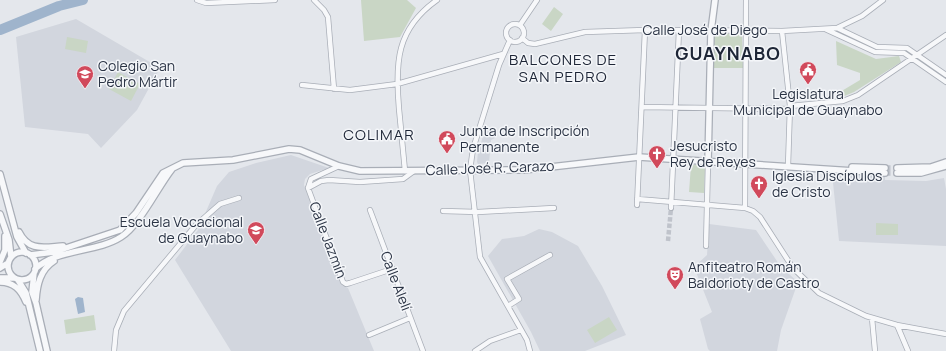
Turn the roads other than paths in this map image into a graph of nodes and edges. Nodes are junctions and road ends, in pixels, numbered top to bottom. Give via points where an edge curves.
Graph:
1 (197, 0) edge
2 (275, 0) edge
3 (314, 0) edge
4 (437, 0) edge
5 (537, 0) edge
6 (714, 0) edge
7 (746, 0) edge
8 (883, 0) edge
9 (520, 25) junction
10 (824, 28) junction
11 (837, 28) junction
12 (645, 30) junction
13 (679, 30) junction
14 (711, 31) junction
15 (746, 31) junction
16 (782, 31) junction
17 (946, 35) edge
18 (522, 38) junction
19 (510, 40) junction
20 (503, 54) junction
21 (917, 55) junction
22 (912, 58) junction
23 (946, 75) edge
24 (946, 82) edge
25 (397, 84) junction
26 (302, 85) dead end
27 (334, 89) junction
28 (642, 107) junction
29 (790, 107) junction
30 (676, 108) junction
31 (710, 108) junction
32 (745, 108) junction
33 (639, 158) junction
34 (674, 160) junction
35 (708, 162) junction
36 (946, 162) edge
37 (745, 164) junction
38 (339, 166) junction
39 (788, 166) junction
40 (946, 166) edge
41 (174, 167) junction
42 (470, 170) junction
43 (885, 170) tunnel mouth
44 (405, 171) junction
45 (414, 171) junction
46 (0, 174) edge
47 (308, 188) junction
48 (239, 198) dead end
49 (671, 202) junction
50 (706, 205) junction
51 (554, 208) dead end
52 (670, 208) tunnel mouth
53 (745, 208) junction
54 (370, 210) dead end
55 (474, 210) junction
56 (443, 211) dead end
57 (0, 214) edge
58 (14, 224) junction
59 (4, 230) junction
60 (71, 246) junction
61 (706, 246) dead end
62 (28, 254) junction
63 (550, 255) dead end
64 (11, 257) junction
65 (59, 257) junction
66 (0, 262) edge
67 (8, 264) junction
68 (0, 268) edge
69 (392, 269) junction
70 (35, 271) junction
71 (0, 278) edge
72 (16, 278) junction
73 (0, 282) edge
74 (36, 303) junction
75 (508, 306) junction
76 (30, 309) junction
77 (410, 318) junction
78 (872, 318) junction
79 (897, 325) junction
80 (521, 330) junction
81 (946, 334) edge
82 (369, 335) dead end
83 (40, 351) edge
84 (47, 351) edge
85 (114, 351) edge
86 (423, 351) edge
87 (475, 351) edge
88 (530, 351) edge
89 (875, 351) edge
90 (908, 351) edge

1 - 2 street via 206,3
3 - 27 street via 328,17
4 - 25 street via 423,10 408,31 399,55
5 - 9 street
6 - 14 street
7 - 15 street
8 - 11 street, Calle José de Diego via 862,16
9 - 18 street via 524,30
9 - 19 street via 513,24 507,28 506,35
10 - 11 street, Calle José de Diego
10 - 16 street, Calle José de Diego
10 - 22 street via 875,52 900,52
11 - 21 street via 877,47 903,47
12 - 13 street, Calle José de Diego
12 - 18 street, Calle José de Diego via 585,32 538,44 528,43
12 - 28 street
13 - 14 street, Calle José de Diego
13 - 30 street
14 - 15 street, Calle José de Diego
14 - 31 street
15 - 16 street, Calle José de Diego
15 - 32 street
16 - 29 street
17 - 21 street
18 - 19 street via 517,41
19 - 20 street
20 - 25 street
20 - 42 street via 473,149
21 - 22 street
21 - 23 street
22 - 24 street
22 - 29 street via 858,95 843,101
25 - 27 street via 350,90
25 - 44 street
26 - 27 street
28 - 30 street
28 - 33 street
29 - 32 street
29 - 39 street
30 - 31 street
30 - 34 street
31 - 32 street
31 - 35 street
32 - 37 street
33 - 34 street, Calle José R. Carazo
33 - 42 street, Calle José R. Carazo via 524,170
33 - 49 street via 637,202
34 - 35 street, Calle José R. Carazo
34 - 49 street
35 - 37 street, Calle José R. Carazo
35 - 50 street
36 - 40 street via 897,171 921,173
37 - 39 street, Calle José R. Carazo
37 - 53 street
38 - 41 street, Calle José R. Carazo via 300,150 289,149 233,160 189,162
38 - 44 street, Calle José R. Carazo via 360,171
38 - 47 street, Calle Jazmín via 311,179
39 - 43 street, Calle José R. Carazo
41 - 60 street, Calle José R. Carazo via 163,174 136,213 120,230
41 - 65 street via 123,236 112,242
42 - 45 street, Calle José R. Carazo
42 - 55 street
44 - 45 street, Calle José R. Carazo
45 - 47 street via 403,179 360,182 329,180
46 - 58 street
47 - 69 street, Calle Jazmín via 344,283
48 - 85 street via 220,204 196,225 124,311 116,330
49 - 50 street
49 - 52 street
50 - 53 street
50 - 61 street
51 - 55 street via 478,212
53 - 78 street via 760,217 793,268 819,292
54 - 69 street, Calle Alelí
55 - 56 street
55 - 75 street via 480,257
57 - 59 street
58 - 60 street via 21,237 32,246
58 - 62 street via 17,237
59 - 64 street via 11,249
59 - 66 street via 5,250
60 - 62 street, Calle José R. Carazo via 42,254
62 - 64 street via 19,252
62 - 70 street via 34,260
63 - 75 street via 507,279 519,299
64 - 67 street
65 - 70 street via 45,262
65 - 74 street via 49,264 42,274 37,287
67 - 68 street
67 - 72 street via 9,270
69 - 77 street, Calle Alelí
70 - 72 street via 27,279
70 - 74 street via 32,289
71 - 72 street
72 - 76 street via 26,293
73 - 76 street via 14,285
74 - 84 street
75 - 80 street
76 - 83 street
77 - 82 street
77 - 86 street, Calle Alelí
78 - 79 street
78 - 89 street
79 - 81 street
79 - 90 street
80 - 87 street via 490,341
80 - 88 street

